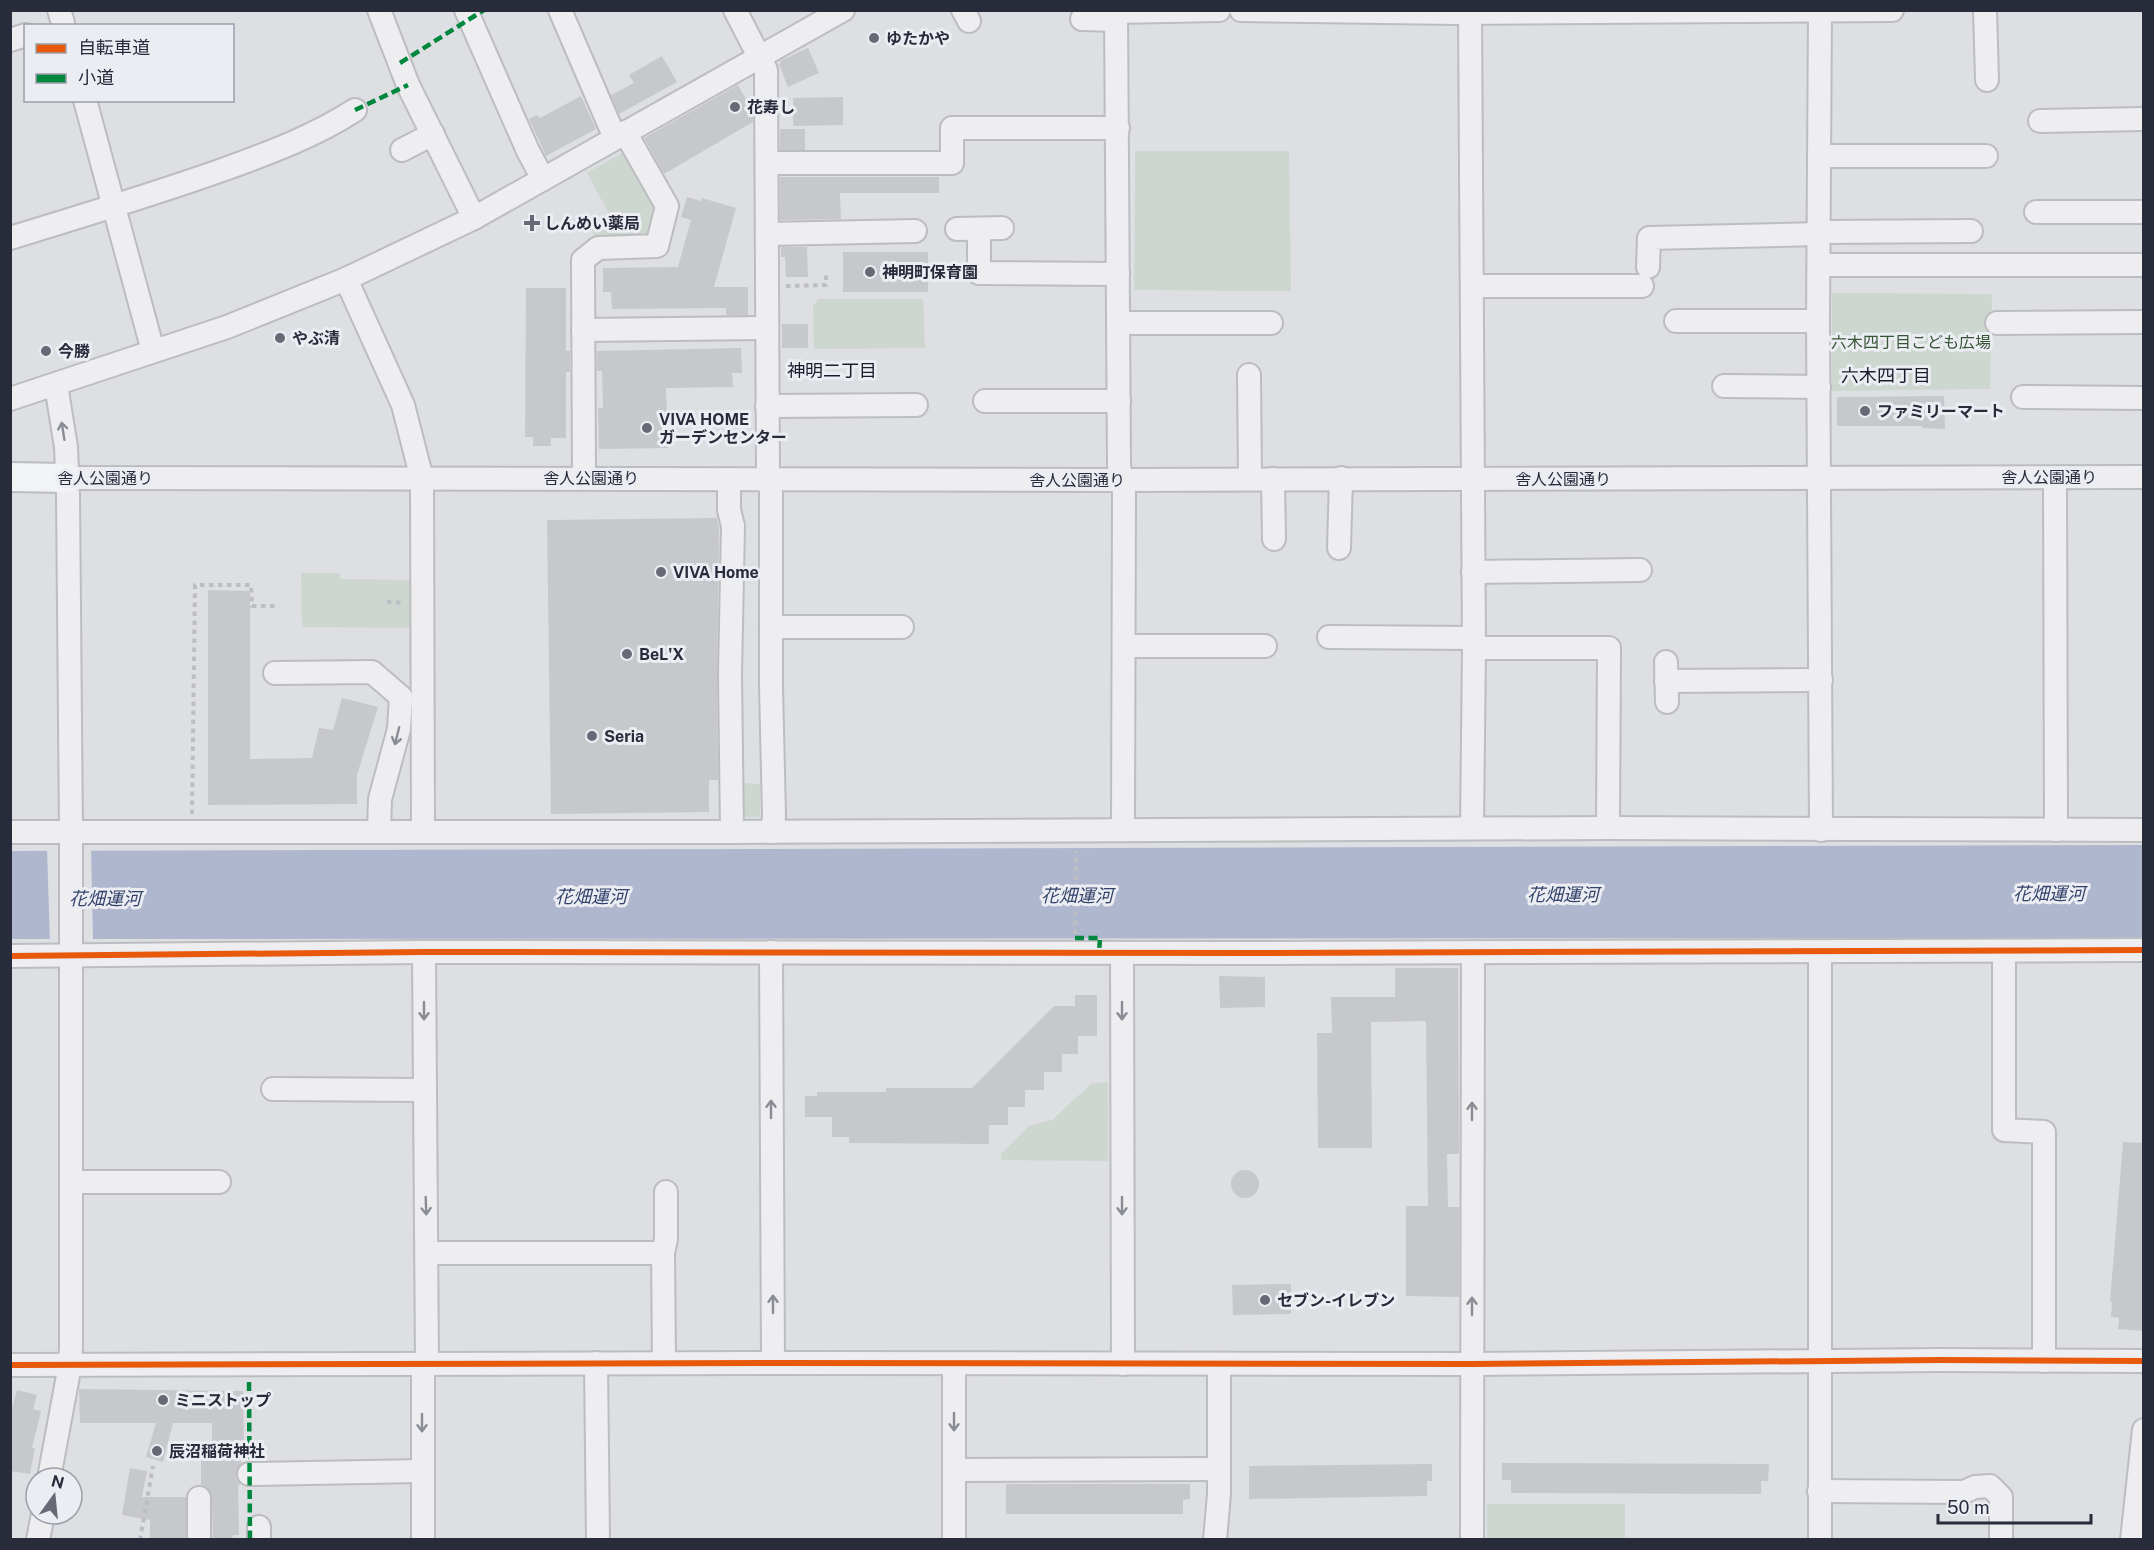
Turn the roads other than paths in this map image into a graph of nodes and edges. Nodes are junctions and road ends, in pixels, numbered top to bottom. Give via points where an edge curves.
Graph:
1 (379, 10) edge
2 (466, 10) edge
3 (560, 10) edge
4 (735, 10) edge
5 (843, 10) edge
6 (1219, 10) edge
7 (1241, 10) edge
8 (1892, 10) edge
9 (1985, 10) edge
10 (1820, 11) edge
11 (1470, 12) edge
12 (1116, 14) edge
13 (1082, 19) dead end
14 (760, 57) junction
15 (1987, 80) dead end
16 (86, 102) edge
17 (355, 110) dead end
18 (2144, 119) edge
19 (2040, 121) dead end
20 (1118, 128) junction
21 (433, 134) junction
22 (620, 135) junction
23 (402, 150) dead end
24 (1819, 156) junction
25 (1986, 156) dead end
26 (767, 163) junction
27 (543, 179) junction
28 (114, 206) junction
29 (2036, 212) dead end
30 (2144, 212) edge
31 (474, 218) junction
32 (1957, 224) dead end
33 (1002, 228) dead end
34 (915, 231) dead end
35 (1820, 233) junction
36 (767, 234) junction
37 (10, 237) edge
38 (2144, 265) edge
39 (1820, 266) junction
40 (1118, 274) junction
41 (346, 279) junction
42 (1472, 286) junction
43 (1676, 321) dead end
44 (1818, 321) junction
45 (2144, 322) edge
46 (1118, 323) junction
47 (1271, 323) dead end
48 (1997, 323) dead end
49 (768, 328) junction
50 (583, 330) junction
51 (153, 351) junction
52 (1249, 375) dead end
53 (56, 385) junction
54 (1724, 386) dead end
55 (1819, 387) junction
56 (2023, 397) dead end
57 (2144, 398) edge
58 (10, 399) edge
59 (1119, 400) junction
60 (985, 401) dead end
61 (916, 405) dead end
62 (767, 406) junction
63 (10, 477) edge
64 (2144, 477) edge
65 (68, 478) junction
66 (422, 478) junction
67 (584, 478) junction
68 (1273, 478) junction
69 (1341, 478) junction
70 (1819, 478) junction
71 (2055, 478) junction
72 (729, 479) junction
73 (768, 479) junction
74 (1250, 479) junction
75 (1473, 479) junction
76 (1121, 480) junction
77 (1274, 539) dead end
78 (1339, 548) dead end
79 (1640, 570) dead end
80 (1473, 572) junction
81 (772, 627) junction
82 (902, 627) dead end
83 (1329, 637) dead end
84 (1474, 643) junction
85 (1124, 646) junction
86 (1265, 646) dead end
87 (275, 673) dead end
88 (422, 677) junction
89 (1821, 680) junction
90 (1666, 682) dead end
91 (387, 685) junction
92 (1472, 828) junction
93 (1608, 828) junction
94 (1124, 830) junction
95 (1821, 830) junction
96 (2056, 830) junction
97 (2144, 830) edge
98 (379, 831) junction
99 (423, 831) junction
100 (10, 832) edge
101 (732, 832) junction
102 (772, 832) junction
103 (71, 837) junction
104 (2144, 950) edge
105 (71, 951) junction
106 (2004, 951) junction
107 (424, 952) junction
108 (771, 952) junction
109 (1473, 952) junction
110 (1820, 952) junction
111 (1122, 953) junction
112 (10, 956) edge
113 (273, 1089) dead end
114 (424, 1090) junction
115 (71, 1182) junction
116 (219, 1182) dead end
117 (666, 1192) dead end
118 (427, 1253) junction
119 (663, 1253) junction
120 (2044, 1361) junction
121 (2144, 1361) edge
122 (1819, 1362) junction
123 (596, 1363) junction
124 (664, 1363) junction
125 (773, 1363) junction
126 (954, 1364) junction
127 (1123, 1364) junction
128 (1219, 1364) junction
129 (1472, 1364) junction
130 (10, 1365) edge
131 (70, 1365) junction
132 (425, 1365) junction
133 (2144, 1430) edge
134 (52, 1466) edge
135 (1219, 1469) junction
136 (954, 1470) junction
137 (422, 1471) junction
138 (249, 1474) dead end
139 (1819, 1491) junction
140 (199, 1498) dead end
141 (199, 1539) edge
142 (423, 1539) edge
143 (598, 1539) edge
144 (954, 1539) edge
145 (1215, 1539) edge
146 (1472, 1539) edge
147 (1820, 1539) edge
148 (2001, 1539) edge
149 (2132, 1539) edge

1 - 21 street
2 - 27 street
3 - 22 street
4 - 14 street
5 - 14 street
6 - 12 street
7 - 11 street
8 - 10 street
9 - 15 street
10 - 11 street
10 - 24 street via 1813,98
11 - 42 street
12 - 13 street
12 - 20 street
14 - 22 street
14 - 26 street via 766,70
16 - 28 street
17 - 28 street via 284,147
18 - 19 street
20 - 26 street via 952,128 952,163
20 - 40 street
21 - 23 street
21 - 31 street
22 - 27 street
22 - 50 street via 667,206 657,246 598,248 583,260
24 - 25 street
24 - 35 street
26 - 36 street
27 - 31 street
28 - 37 street
28 - 51 street
29 - 30 street
31 - 41 street
32 - 35 street
33 - 40 street via 968,229 978,273
34 - 36 street
35 - 39 street
35 - 42 street via 1649,238 1645,276
36 - 49 street
38 - 39 street
39 - 44 street
40 - 46 street
41 - 51 street via 227,327
41 - 66 street via 403,405
42 - 75 street
43 - 44 street
44 - 55 street
45 - 48 street
46 - 47 street
46 - 59 street
49 - 50 street
49 - 62 street
50 - 67 street
51 - 53 street
52 - 74 street
53 - 58 street
65 -> 53 street
54 - 55 street
55 - 70 street
56 - 57 street
59 - 60 street
59 - 76 street
61 - 62 street
62 - 73 street
63 - 65 main road, 舎人公園通り
64 - 71 street, 舎人公園通り
65 - 66 street, 舎人公園通り
65 - 103 street
66 - 67 street, 舎人公園通り
66 - 88 street
67 - 72 street, 舎人公園通り
68 - 69 street, 舎人公園通り
68 - 74 street, 舎人公園通り
68 - 77 street
69 - 75 street, 舎人公園通り
69 - 78 street
70 - 71 street, 舎人公園通り
70 - 75 street, 舎人公園通り
70 - 89 street
71 - 96 street
72 - 73 street, 舎人公園通り
72 - 101 street via 729,510 734,526
73 - 76 street, 舎人公園通り
73 - 81 street
74 - 76 street, 舎人公園通り
75 - 80 street
76 - 85 street
79 - 80 street
80 - 84 street
81 - 82 street
81 - 102 street
83 - 84 street
84 - 92 street
84 - 93 street via 1609,648
85 - 86 street
85 - 94 street
87 - 91 street via 372,672
88 - 91 street via 393,678
88 - 99 street
89 - 90 street
89 - 95 street
91 -> 98 street via 401,697 399,729 380,799
92 - 93 street
92 - 94 street
93 - 95 street
94 - 102 street
95 - 96 street
96 - 97 street
98 - 99 street
98 - 103 street
99 - 101 street
100 - 103 street
101 - 102 street
103 - 105 street
104 - 106 street
105 - 107 street
105 - 112 street
105 - 115 street
106 - 110 street
106 - 120 street via 2004,1130 2044,1132
107 - 108 street
107 -> 114 street
108 - 111 street
125 -> 108 street
109 - 110 street
109 - 111 street
129 -> 109 street
110 - 122 street
111 -> 127 street
113 - 114 street
114 -> 118 street
115 - 116 street
115 - 131 street
117 - 119 street
118 - 119 street
118 - 132 street
119 - 124 street
120 - 121 street
120 - 122 street
122 - 129 street
122 - 139 street
123 - 124 street
123 - 132 street
123 - 143 street
124 - 125 street
125 - 126 street
126 - 127 street
126 -> 136 street
127 - 128 street
128 - 129 street
128 - 135 street
129 - 146 street
130 - 131 street
131 - 132 street
131 - 134 street
132 -> 137 street
133 - 149 street
135 - 136 street
135 - 145 street
136 - 144 street
137 - 138 street
137 - 142 street
139 - 147 street
139 - 148 street via 1964,1492 1990,1486 2001,1497
140 - 141 street

